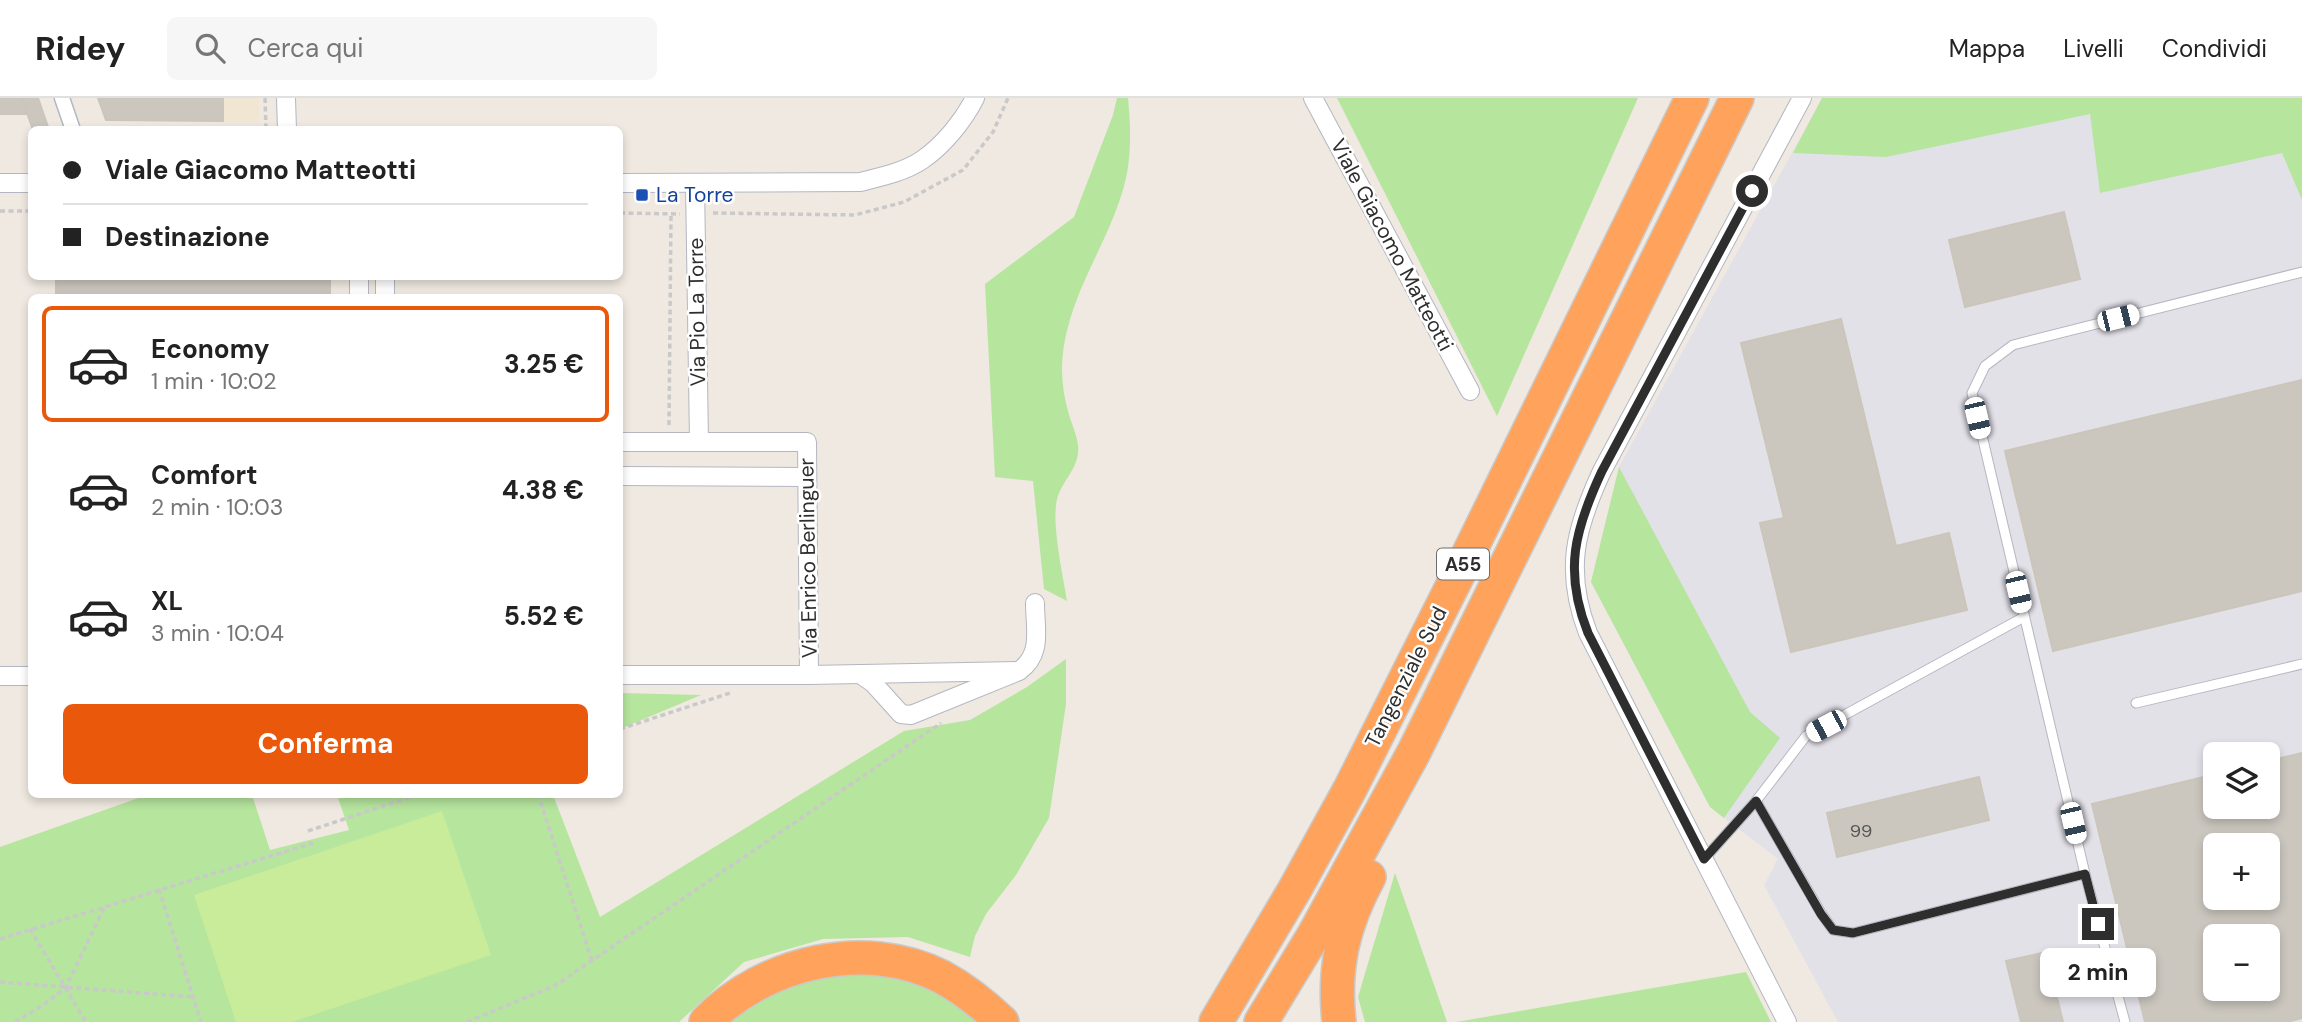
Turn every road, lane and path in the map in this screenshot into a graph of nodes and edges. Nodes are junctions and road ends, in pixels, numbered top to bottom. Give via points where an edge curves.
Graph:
1 (62, 98) edge
2 (265, 98) edge
3 (286, 98) edge
4 (975, 98) edge
5 (1314, 98) edge
6 (1692, 98) edge
7 (1737, 98) edge
8 (1802, 98) edge
9 (72, 126) edge
10 (265, 126) edge
11 (287, 126) edge
12 (0, 183) edge
13 (28, 183) edge
14 (623, 183) edge
15 (695, 183) junction
16 (0, 211) edge
17 (28, 211) edge
18 (671, 214) dead end
19 (2302, 272) edge
20 (1470, 391) dead end
21 (623, 442) edge
22 (669, 442) junction
23 (699, 442) junction
24 (623, 476) edge
25 (807, 477) junction
26 (1035, 603) dead end
27 (2024, 617) junction
28 (1462, 657) junction
29 (2302, 664) edge
30 (1019, 671) junction
31 (940, 672) junction
32 (860, 674) junction
33 (623, 675) edge
34 (745, 675) junction
35 (809, 675) junction
36 (0, 676) edge
37 (28, 676) edge
38 (2136, 703) dead end
39 (946, 710) junction
40 (623, 728) edge
41 (408, 798) edge
42 (539, 798) edge
43 (1756, 801) junction
44 (309, 831) dead end
45 (313, 843) dead end
46 (1704, 859) junction
47 (2085, 874) junction
48 (159, 889) junction
49 (106, 905) junction
50 (30, 929) junction
51 (0, 939) edge
52 (592, 961) junction
53 (0, 982) edge
54 (66, 987) junction
55 (193, 997) junction
56 (15, 1022) edge
57 (86, 1022) edge
58 (201, 1022) edge
59 (467, 1022) edge
60 (706, 1022) edge
61 (1002, 1022) edge
62 (1216, 1022) edge
63 (1262, 1022) edge
64 (1339, 1022) edge
65 (1787, 1022) edge
66 (2125, 1022) edge

1 - 9 street
2 - 10 path
3 - 11 street
4 - 15 street via 946,138 921,161 891,174 860,182
5 - 20 street, Viale Giacomo Matteotti
6 - 62 highway, Tangenziale Sud / A55 via 1350,789
7 - 28 highway, Tangenziale Sud / A55
8 - 46 street via 1602,471 1587,503 1576,552 1574,585 1588,633
12 - 13 street
14 - 15 street
15 - 23 street, Via Pio La Torre
16 - 17 path
18 - 22 path
19 - 27 lane via 2013,345 1985,366 1972,393
21 - 22 street
22 - 23 street
23 - 25 street, Via Enrico Berlinguer via 807,442
24 - 25 street
25 - 35 street, Via Enrico Berlinguer
26 - 30 street via 1035,653
27 - 43 lane via 1806,736
27 - 47 lane
28 - 63 highway, Tangenziale Sud / A55 via 1365,844
28 - 64 highway via 1421,779 1355,903 1337,963
29 - 38 lane
30 - 31 street, Via Enrico Berlinguer
30 - 39 street
31 - 32 street, Via Enrico Berlinguer
31 - 39 street via 951,684
32 - 35 street, Via Enrico Berlinguer
32 - 39 street via 901,714
33 - 34 street, Via Enrico Berlinguer
34 - 35 street, Via Enrico Berlinguer
34 - 40 path via 740,690
36 - 37 street
39 - 52 path
41 - 44 path
42 - 52 path
43 - 46 lane
43 - 47 lane via 1833,930 1853,933
45 - 48 path
46 - 65 street
47 - 66 lane
48 - 49 path
48 - 55 path
49 - 50 path
49 - 54 path
50 - 51 path
50 - 54 path
52 - 59 path via 556,985
53 - 54 path
54 - 55 path
54 - 56 path
54 - 57 path
55 - 58 path
60 - 61 highway via 756,983 780,972 837,959 891,962 942,977

